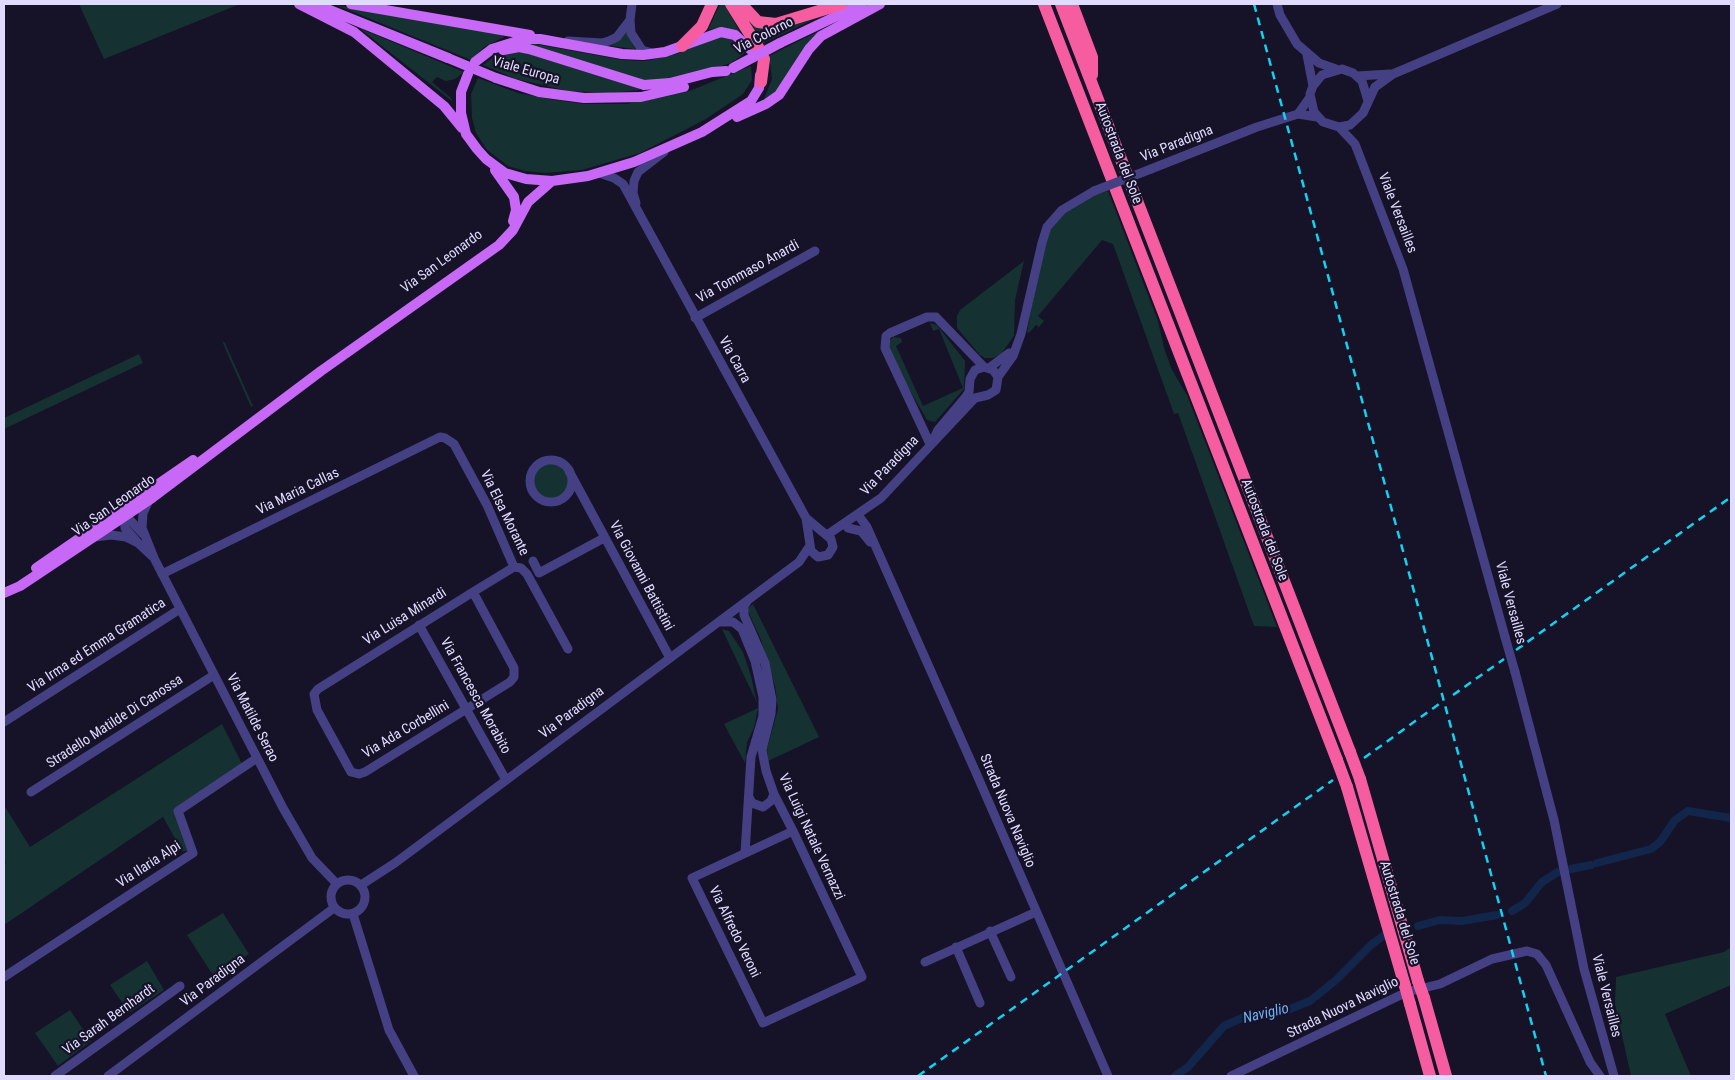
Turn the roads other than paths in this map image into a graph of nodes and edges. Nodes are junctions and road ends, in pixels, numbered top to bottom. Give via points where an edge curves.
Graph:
1 (299, 4) edge
2 (317, 4) edge
3 (351, 4) edge
4 (632, 4) edge
5 (712, 4) edge
6 (731, 4) edge
7 (741, 4) edge
8 (842, 4) edge
9 (862, 4) edge
10 (880, 4) edge
11 (1044, 4) edge
12 (1061, 4) edge
13 (1072, 4) edge
14 (1277, 4) edge
15 (1558, 4) edge
16 (630, 20) junction
17 (540, 39) junction
18 (552, 41) junction
19 (682, 46) junction
20 (754, 48) joint
21 (654, 54) junction
22 (1307, 55) junction
23 (761, 61) dead end
24 (730, 69) junction
25 (1336, 69) junction
26 (468, 74) dead end
27 (1393, 74) junction
28 (1357, 76) junction
29 (761, 82) joint
30 (1092, 82) junction
31 (1312, 90) junction
32 (1368, 101) junction
33 (1298, 114) junction
34 (1317, 117) junction
35 (1359, 119) junction
36 (1339, 127) junction
37 (702, 132) junction
38 (466, 134) junction
39 (1355, 144) junction
40 (675, 145) junction
41 (486, 159) junction
42 (599, 173) junction
43 (552, 181) junction
44 (639, 215) junction
45 (815, 250) dead end
46 (695, 318) junction
47 (1019, 341) junction
48 (328, 367) junction
49 (986, 367) junction
50 (998, 377) junction
51 (970, 384) junction
52 (984, 396) junction
53 (234, 435) junction
54 (447, 439) joint
55 (931, 443) junction
56 (569, 471) junction
57 (170, 475) junction
58 (152, 498) junction
59 (560, 499) junction
60 (588, 508) junction
61 (859, 516) junction
62 (123, 518) junction
63 (806, 518) junction
64 (848, 528) junction
65 (826, 534) junction
66 (79, 538) junction
67 (604, 538) junction
68 (92, 539) junction
69 (142, 541) junction
70 (810, 543) junction
71 (833, 545) junction
72 (816, 556) junction
73 (880, 556) junction
74 (533, 561) dead end
75 (798, 562) junction
76 (514, 567) junction
77 (162, 574) junction
78 (473, 592) junction
79 (4, 593) edge
80 (748, 600) junction
81 (180, 608) junction
82 (716, 623) junction
83 (419, 625) junction
84 (568, 649) dead end
85 (670, 658) junction
86 (214, 674) junction
87 (467, 709) junction
88 (4, 722) edge
89 (257, 758) junction
90 (359, 774) joint
91 (506, 780) junction
92 (31, 792) dead end
93 (774, 794) junction
94 (749, 796) junction
95 (793, 831) junction
96 (745, 853) junction
97 (337, 884) junction
98 (361, 885) junction
99 (334, 908) junction
100 (1036, 912) junction
101 (353, 914) junction
102 (990, 932) junction
103 (956, 947) junction
104 (925, 962) dead end
105 (4, 977) edge
106 (1011, 978) dead end
107 (180, 986) dead end
108 (980, 1003) dead end
109 (763, 1023) joint
110 (55, 1076) edge
111 (108, 1076) edge
112 (414, 1076) edge
113 (1108, 1076) edge
114 (1231, 1076) edge
115 (1430, 1076) edge
116 (1446, 1076) edge
117 (1600, 1076) edge
118 (1614, 1076) edge

1 - 38 main road via 341,24 365,40 444,106
2 - 24 main road, Viale Europa, bridge via 496,78 551,94 618,98 664,92
3 - 17 main road
4 - 16 street
5 - 19 highway via 702,26
6 - 20 highway
7 - 8 highway via 758,22 776,24
9 - 24 main road, Via Colorno, bridge
10 - 37 main road via 818,38 785,88 773,100
11 - 115 highway, Autostrada del Sole, bridge via 1337,760
12 - 30 highway, Autostrada del Sole
13 - 30 highway via 1092,57
14 - 22 street via 1287,30
15 - 27 street
16 - 18 street via 617,37 602,43
16 - 21 street via 631,33 637,45
17 - 18 main road, Viale Europa
17 - 24 main road, Viale Europa via 488,50 478,63 498,52 519,48 644,85 670,83
18 - 21 main road, Viale Europa via 628,55
19 - 20 main road, Viale Europa via 721,32 735,35
19 - 21 main road, Viale Europa
22 - 25 street
22 - 31 street
23 - 29 highway
25 - 28 street
25 - 31 street via 1322,74
26 - 38 main road via 460,102
27 - 28 street
27 - 32 street via 1375,87
28 - 32 street via 1366,87
29 - 37 main road via 756,95 748,103
30 - 116 highway, Autostrada del Sole, bridge via 1360,779
31 - 33 street via 1310,100
31 - 34 street via 1311,106
32 - 35 street
33 - 34 street, Via Paradigna
33 - 47 street, Via Paradigna, bridge via 1256,127 1094,191 1062,210 1048,227 1042,243
34 - 36 street, Via Paradigna
35 - 36 street
35 - 39 street, Viale Versailles
36 - 39 street, Viale Versailles
37 - 40 main road
38 - 41 main road
39 - 118 street, Viale Versailles, bridge via 1407,282 1515,672 1561,851 1589,988
40 - 42 main road
40 - 44 street, Via Carra via 638,172 633,192
41 - 43 main road via 511,175
41 - 48 main road, Via San Leonardo via 514,196 516,214 510,227 368,332
42 - 43 main road
42 - 44 street, Via Carra via 623,184
43 - 48 main road, Via San Leonardo via 528,202 504,241
44 - 46 street, Via Carra
45 - 46 street, Via Tommaso Anardi
46 - 63 street, Via Carra
47 - 49 street, Via Paradigna via 1002,359
47 - 50 street, Via Paradigna
48 - 53 main road, Via San Leonardo
49 - 50 street
49 - 51 street, Via Paradigna via 975,370
49 - 55 street via 936,317 927,317 886,336 885,348
50 - 52 street, Via Paradigna via 996,390
51 - 52 street via 975,392
51 - 55 street, Via Paradigna via 965,398
52 - 55 street, Via Paradigna via 975,398
53 - 57 main road, Via San Leonardo
53 - 58 main road, Via San Leonardo
54 - 76 street, Via Elsa Morante via 454,444 487,505
54 - 77 street, Via Maria Callas via 440,437
55 - 61 street, Via Paradigna via 892,487
56 - 59 street via 570,487
56 - 59 street via 563,463 549,460 539,463 531,474 531,488 538,497 547,501
56 - 60 street, Via Giovanni Battistini
57 - 62 street via 126,511
57 - 66 main road, Via San Leonardo
58 - 62 main road, Via San Leonardo
58 - 69 street, Via Matilde Serao via 146,504 142,517
59 - 60 street via 572,498
60 - 67 street, Via Giovanni Battistini
61 - 64 street
61 - 65 street
61 - 73 street, Strada Nuova Naviglio
62 - 66 street via 116,517
62 - 68 main road, Via San Leonardo
62 - 69 street, Via Matilde Serao via 135,524
63 - 65 street, Via Carra
63 - 70 street, Via Carra
64 - 71 street
64 - 73 street, Strada Nuova Naviglio via 864,534
65 - 70 street via 816,534
65 - 71 street
66 - 79 main road, Via San Leonardo
67 - 74 street via 539,573
67 - 85 street, Via Giovanni Battistini
68 - 69 street via 102,535
68 - 79 main road, Via San Leonardo
69 - 77 street, Via Matilde Serao
70 - 72 street
70 - 75 street
71 - 72 street via 828,555
72 - 75 street
73 - 100 street, Strada Nuova Naviglio
75 - 80 street, Via Paradigna
76 - 78 street, Via Luisa Minardi
76 - 84 street, Via Elsa Morante via 527,574
77 - 81 street, Via Matilde Serao
78 - 83 street, Via Luisa Minardi
78 - 87 street, Via Ada Corbellini via 514,668 514,677
80 - 82 street, Via Paradigna
80 - 93 street, Via Luigi Natale Vernazzi via 744,614 765,663 772,700 762,750
81 - 86 street, Via Matilde Serao
81 - 88 street, Via Irma ed Emma Gramatica
82 - 85 street, Via Paradigna
82 - 94 street via 724,620 733,622 742,629 762,688 763,712 752,753
83 - 87 street, Via Francesca Morabito
83 - 90 street, Via Luisa Minardi via 314,694 317,710 348,767 351,772
85 - 91 street, Via Paradigna
86 - 89 street, Via Matilde Serao
86 - 92 street, Stradello Matilde Di Canossa
87 - 90 street, Via Ada Corbellini
87 - 91 street, Via Francesca Morabito
89 - 97 street, Via Matilde Serao via 312,858
89 - 105 street, Via Ilaria Alpi via 178,811 193,853
91 - 98 street, Via Paradigna
93 - 94 street via 763,806 752,803
93 - 95 street, Via Luigi Natale Vernazzi
94 - 96 street
95 - 96 street, Via Alfredo Veroni
95 - 109 street, Via Luigi Natale Vernazzi via 862,977
96 - 109 street, Via Alfredo Veroni via 692,878
97 - 98 street via 346,879 356,880
97 - 99 street via 331,893
98 - 101 street via 366,896 365,904
99 - 101 street
99 - 111 street, Via Paradigna
100 - 102 street
100 - 113 street, Strada Nuova Naviglio
101 - 112 street via 390,1030
102 - 103 street
102 - 106 street
103 - 104 street
103 - 108 street
107 - 110 street, Via Sarah Bernhardt
114 - 117 street, Strada Nuova Naviglio via 1407,992 1440,984 1487,960 1527,951 1537,954 1546,965 1590,1062

